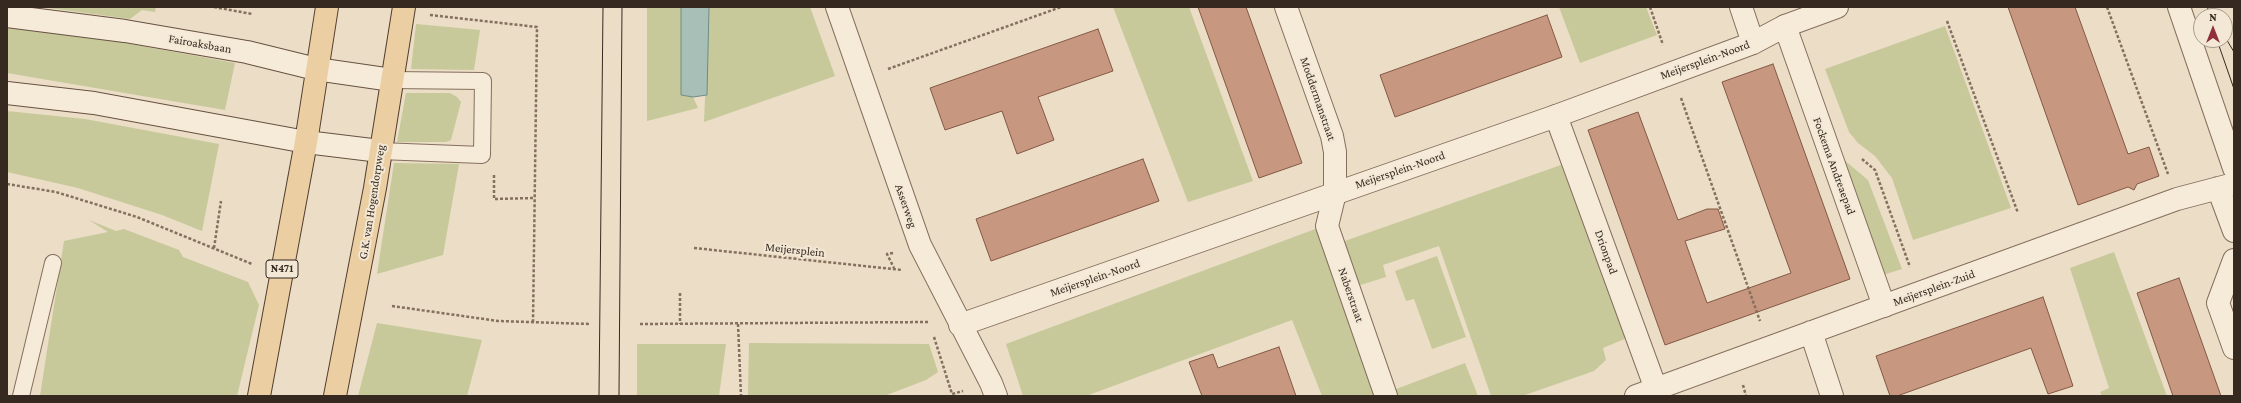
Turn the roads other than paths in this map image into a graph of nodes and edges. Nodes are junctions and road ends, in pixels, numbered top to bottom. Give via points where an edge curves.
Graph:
1 (326, 7) edge
2 (404, 7) edge
3 (837, 7) edge
4 (1286, 7) edge
5 (1741, 7) edge
6 (1837, 7) edge
7 (2179, 7) edge
8 (7, 16) edge
9 (1785, 26) junction
10 (1753, 43) junction
11 (316, 69) junction
12 (392, 80) junction
13 (7, 93) edge
14 (1556, 116) junction
15 (306, 142) junction
16 (380, 151) junction
17 (2234, 168) edge
18 (2226, 186) edge
19 (1335, 193) junction
20 (2234, 231) edge
21 (2234, 260) edge
22 (53, 263) dead end
23 (1884, 306) junction
24 (960, 325) junction
25 (1811, 332) junction
26 (2234, 348) edge
27 (1646, 392) edge
28 (21, 396) edge
29 (259, 396) edge
30 (335, 396) edge
31 (996, 396) edge
32 (1386, 396) edge
33 (1832, 396) edge

1 - 11 main road, N471
2 - 12 main road, G.K. van Hogendorpweg
3 - 24 street, Asserweg via 920,246
4 - 19 street, Moddermanstraat via 1332,136 1335,152
5 - 10 street
6 - 9 street, Meijersplein-Noord
7 - 17 street
8 - 11 street, Fairoaksbaan via 125,31 247,52
9 - 10 street, Meijersplein-Noord
9 - 23 street, Fockema Andreaepad
10 - 14 street, Meijersplein-Noord
11 - 12 street, Fairoaksbaan
11 - 15 main road, N471
12 - 16 main road, G.K. van Hogendorpweg
12 - 16 lane via 483,81 482,155
13 - 15 street via 94,103
14 - 19 street, Meijersplein-Noord
14 - 27 street, Drionpad
15 - 16 street
15 - 29 main road, N471
16 - 30 main road, G.K. van Hogendorpweg via 355,300
18 - 20 street
18 - 23 street, Meijersplein-Zuid via 2177,199
19 - 24 street, Meijersplein-Noord
19 - 32 street, Naberstraat via 1327,226
21 - 26 street via 2218,303
22 - 28 lane
23 - 25 street, Meijersplein-Zuid
24 - 31 street, Asserweg
25 - 27 street, Meijersplein-Zuid
25 - 33 street

